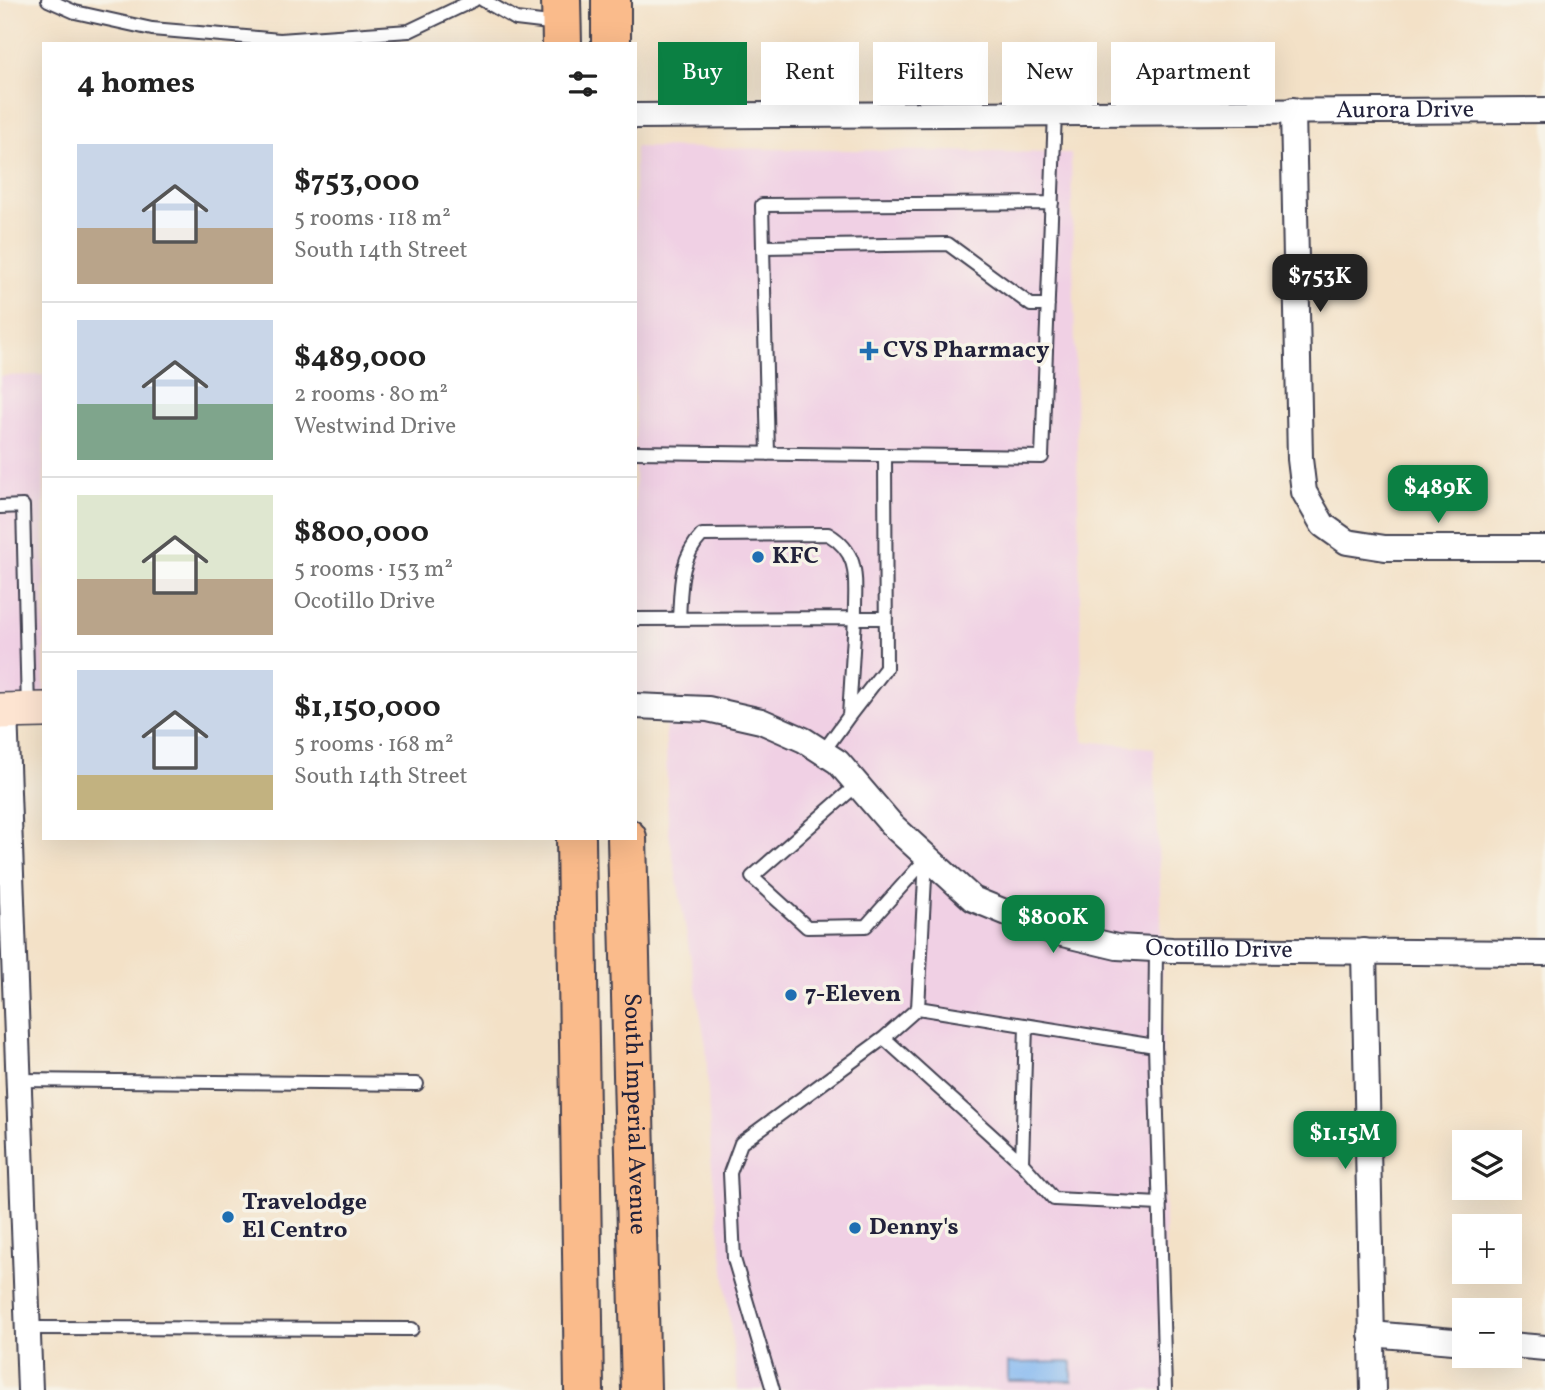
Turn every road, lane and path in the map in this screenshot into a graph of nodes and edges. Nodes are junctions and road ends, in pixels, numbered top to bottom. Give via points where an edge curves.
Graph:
1 (48, 0) edge
2 (474, 0) edge
3 (483, 0) edge
4 (611, 0) edge
5 (562, 23) edge
6 (611, 42) edge
7 (1293, 110) junction
8 (1545, 110) edge
9 (1055, 112) junction
10 (637, 116) edge
11 (1052, 203) junction
12 (764, 247) junction
13 (1048, 305) junction
14 (637, 452) edge
15 (768, 454) junction
16 (885, 457) junction
17 (0, 507) edge
18 (1545, 548) edge
19 (855, 618) junction
20 (886, 618) junction
21 (637, 619) edge
22 (679, 620) junction
23 (637, 706) edge
24 (19, 710) edge
25 (849, 716) junction
26 (823, 752) junction
27 (859, 783) junction
28 (576, 840) edge
29 (626, 840) edge
30 (926, 859) junction
31 (1156, 949) junction
32 (1364, 951) junction
33 (1545, 953) edge
34 (918, 1008) junction
35 (1026, 1026) junction
36 (884, 1038) junction
37 (1155, 1046) junction
38 (18, 1080) junction
39 (417, 1084) dead end
40 (1022, 1163) junction
41 (1160, 1203) junction
42 (27, 1328) junction
43 (412, 1329) dead end
44 (1371, 1334) junction
45 (1452, 1341) edge
46 (1522, 1346) edge
47 (1545, 1348) edge
48 (30, 1390) edge
49 (584, 1390) edge
50 (641, 1390) edge
51 (774, 1390) edge
52 (1165, 1390) edge
53 (1373, 1390) edge

1 - 2 lane via 75,12 152,29 281,40 409,30
3 - 5 lane via 516,19
4 - 6 highway
7 - 8 street, Aurora Drive
7 - 9 street, Aurora Drive
7 - 18 street via 1304,492 1323,525 1348,542 1385,548
9 - 10 street, Aurora Drive
9 - 11 lane
11 - 12 lane via 762,205
11 - 13 lane
12 - 13 lane via 948,244 1031,305
12 - 15 lane
13 - 16 lane via 1042,457
14 - 15 lane
15 - 16 lane
16 - 20 lane
17 - 24 lane via 23,506
19 - 20 lane
19 - 22 lane
19 - 22 lane via 854,561 845,544 828,534 702,535 683,564
19 - 25 lane
20 - 25 lane via 886,668
21 - 22 lane
23 - 26 street, Ocotillo Drive via 708,709 761,721
24 - 38 street
25 - 26 lane
26 - 27 street, Ocotillo Drive
27 - 30 street, Ocotillo Drive
27 - 30 lane via 752,877 807,927 866,926
28 - 49 highway
29 - 50 highway, South Imperial Avenue
30 - 31 street, Ocotillo Drive via 974,899 1043,927 1117,947
30 - 34 lane
31 - 32 street, Ocotillo Drive
31 - 37 lane
32 - 33 street, Ocotillo Drive
32 - 44 street
34 - 35 lane
34 - 36 lane
35 - 37 lane
35 - 40 lane
36 - 40 lane
36 - 51 lane via 741,1143 730,1173 734,1259
37 - 41 lane
38 - 39 lane
38 - 42 street
40 - 41 lane via 1054,1199
41 - 52 lane
42 - 43 lane
42 - 48 street
44 - 45 street
44 - 53 street
46 - 47 street

